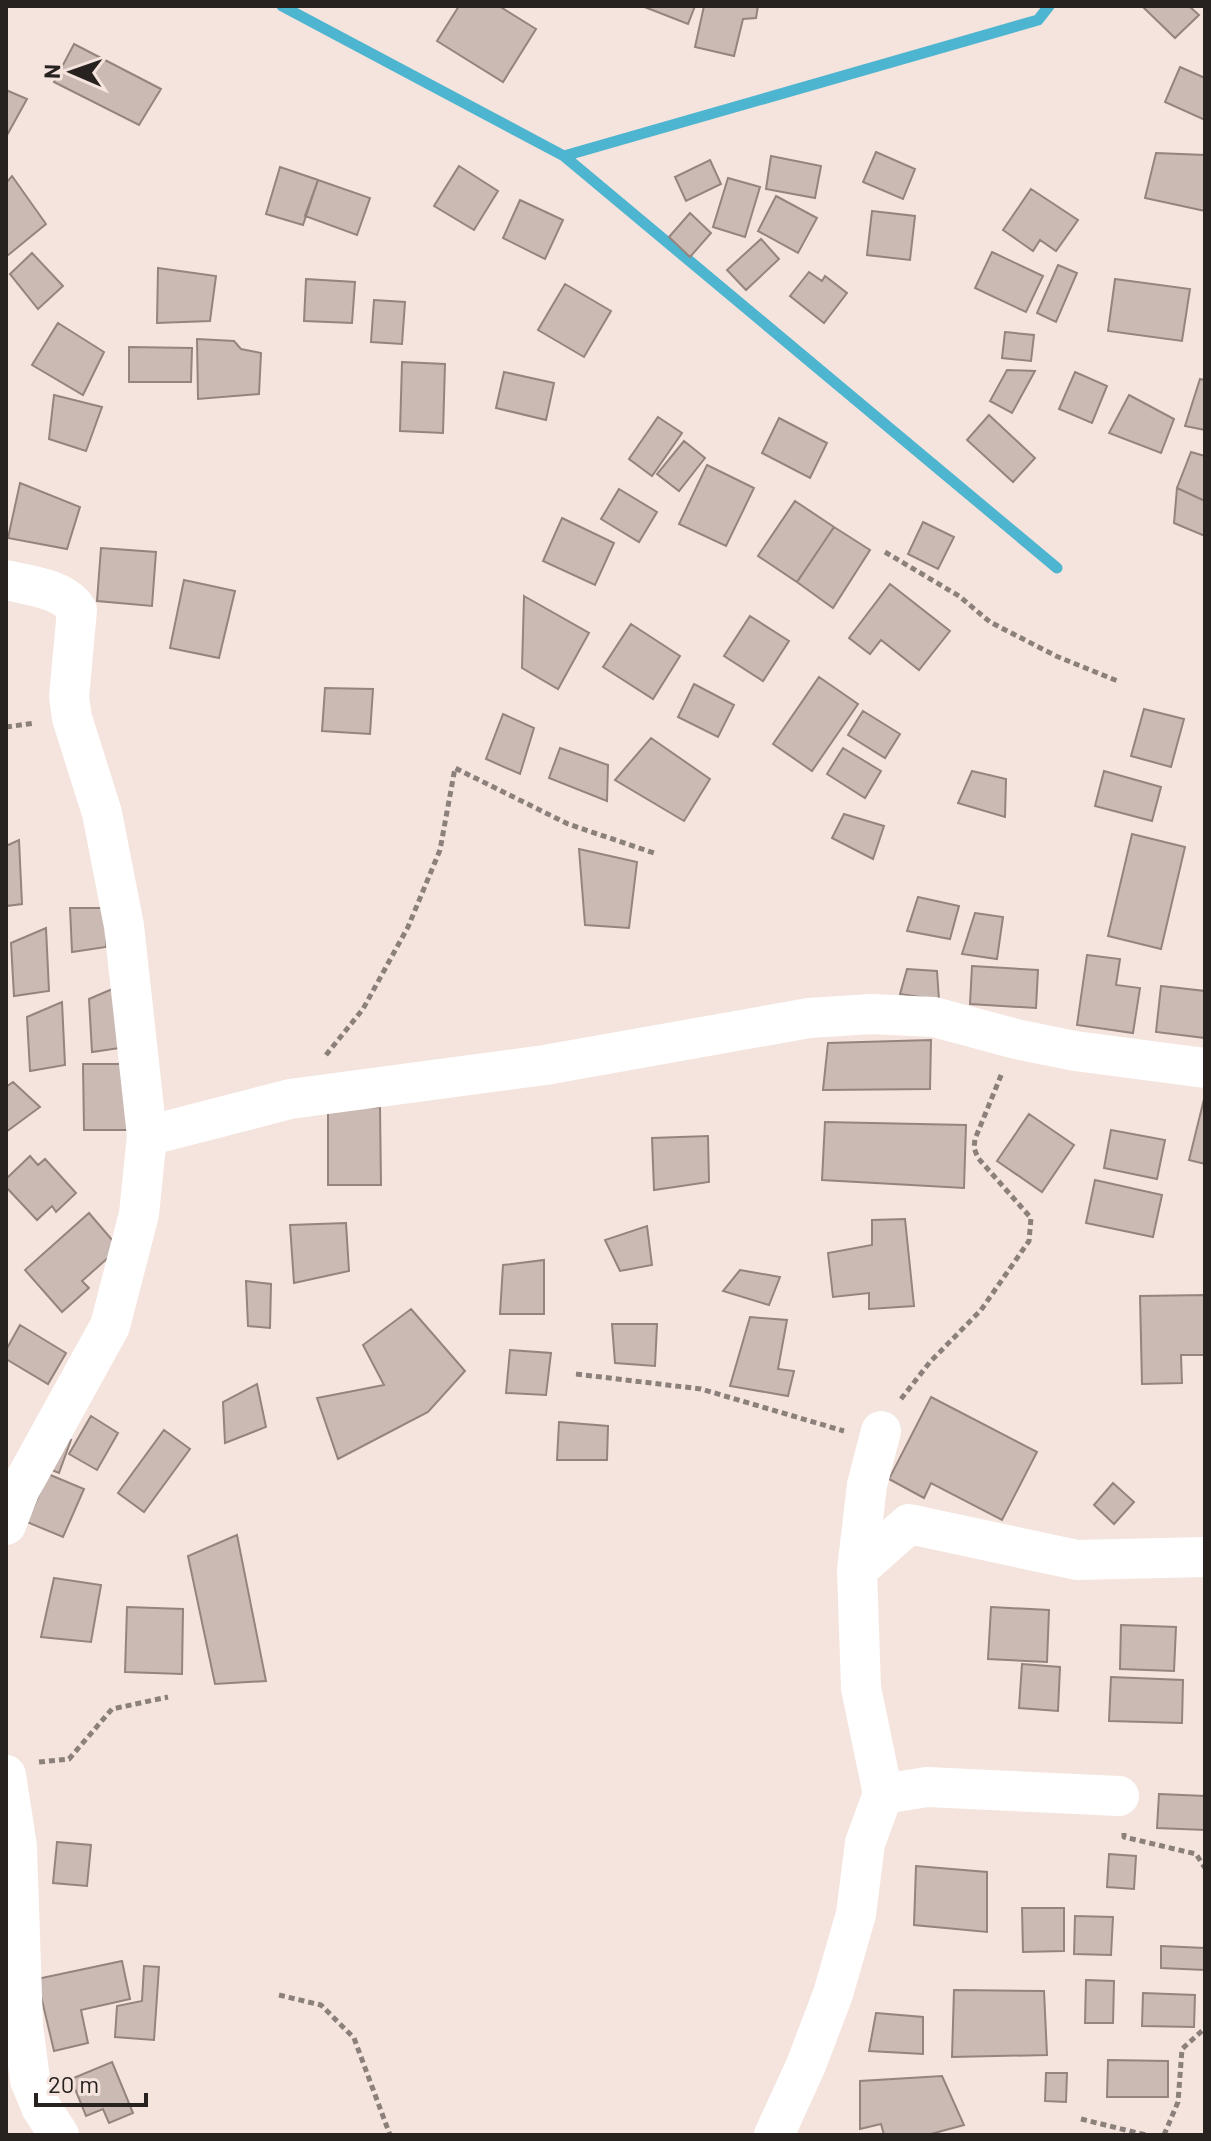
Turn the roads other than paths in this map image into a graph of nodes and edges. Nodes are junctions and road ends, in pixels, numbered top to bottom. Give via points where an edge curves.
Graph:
1 (6, 580) edge
2 (1205, 1068) edge
3 (147, 1136) junction
4 (881, 1431) road end
5 (6, 1525) edge
6 (1205, 1557) edge
7 (857, 1570) junction
8 (955, 1759) dead end
9 (22, 1769) edge
10 (927, 1787) junction
11 (883, 1794) junction
12 (1119, 1796) road end
13 (59, 2135) edge
14 (774, 2135) edge

1 - 3 street via 57,593 77,610 69,697 102,813 124,926
2 - 3 street via 1075,1051 934,1017 871,1014 809,1018 545,1065 290,1099
3 - 5 street via 139,1214 110,1326 20,1489
4 - 7 street via 867,1485
6 - 7 street via 1077,1560 909,1524
7 - 11 street via 861,1688
8 - 10 street
9 - 13 street via 17,1847 23,2026 30,2080
10 - 11 street
10 - 12 street
11 - 14 street via 865,1843 856,1914 833,1994

